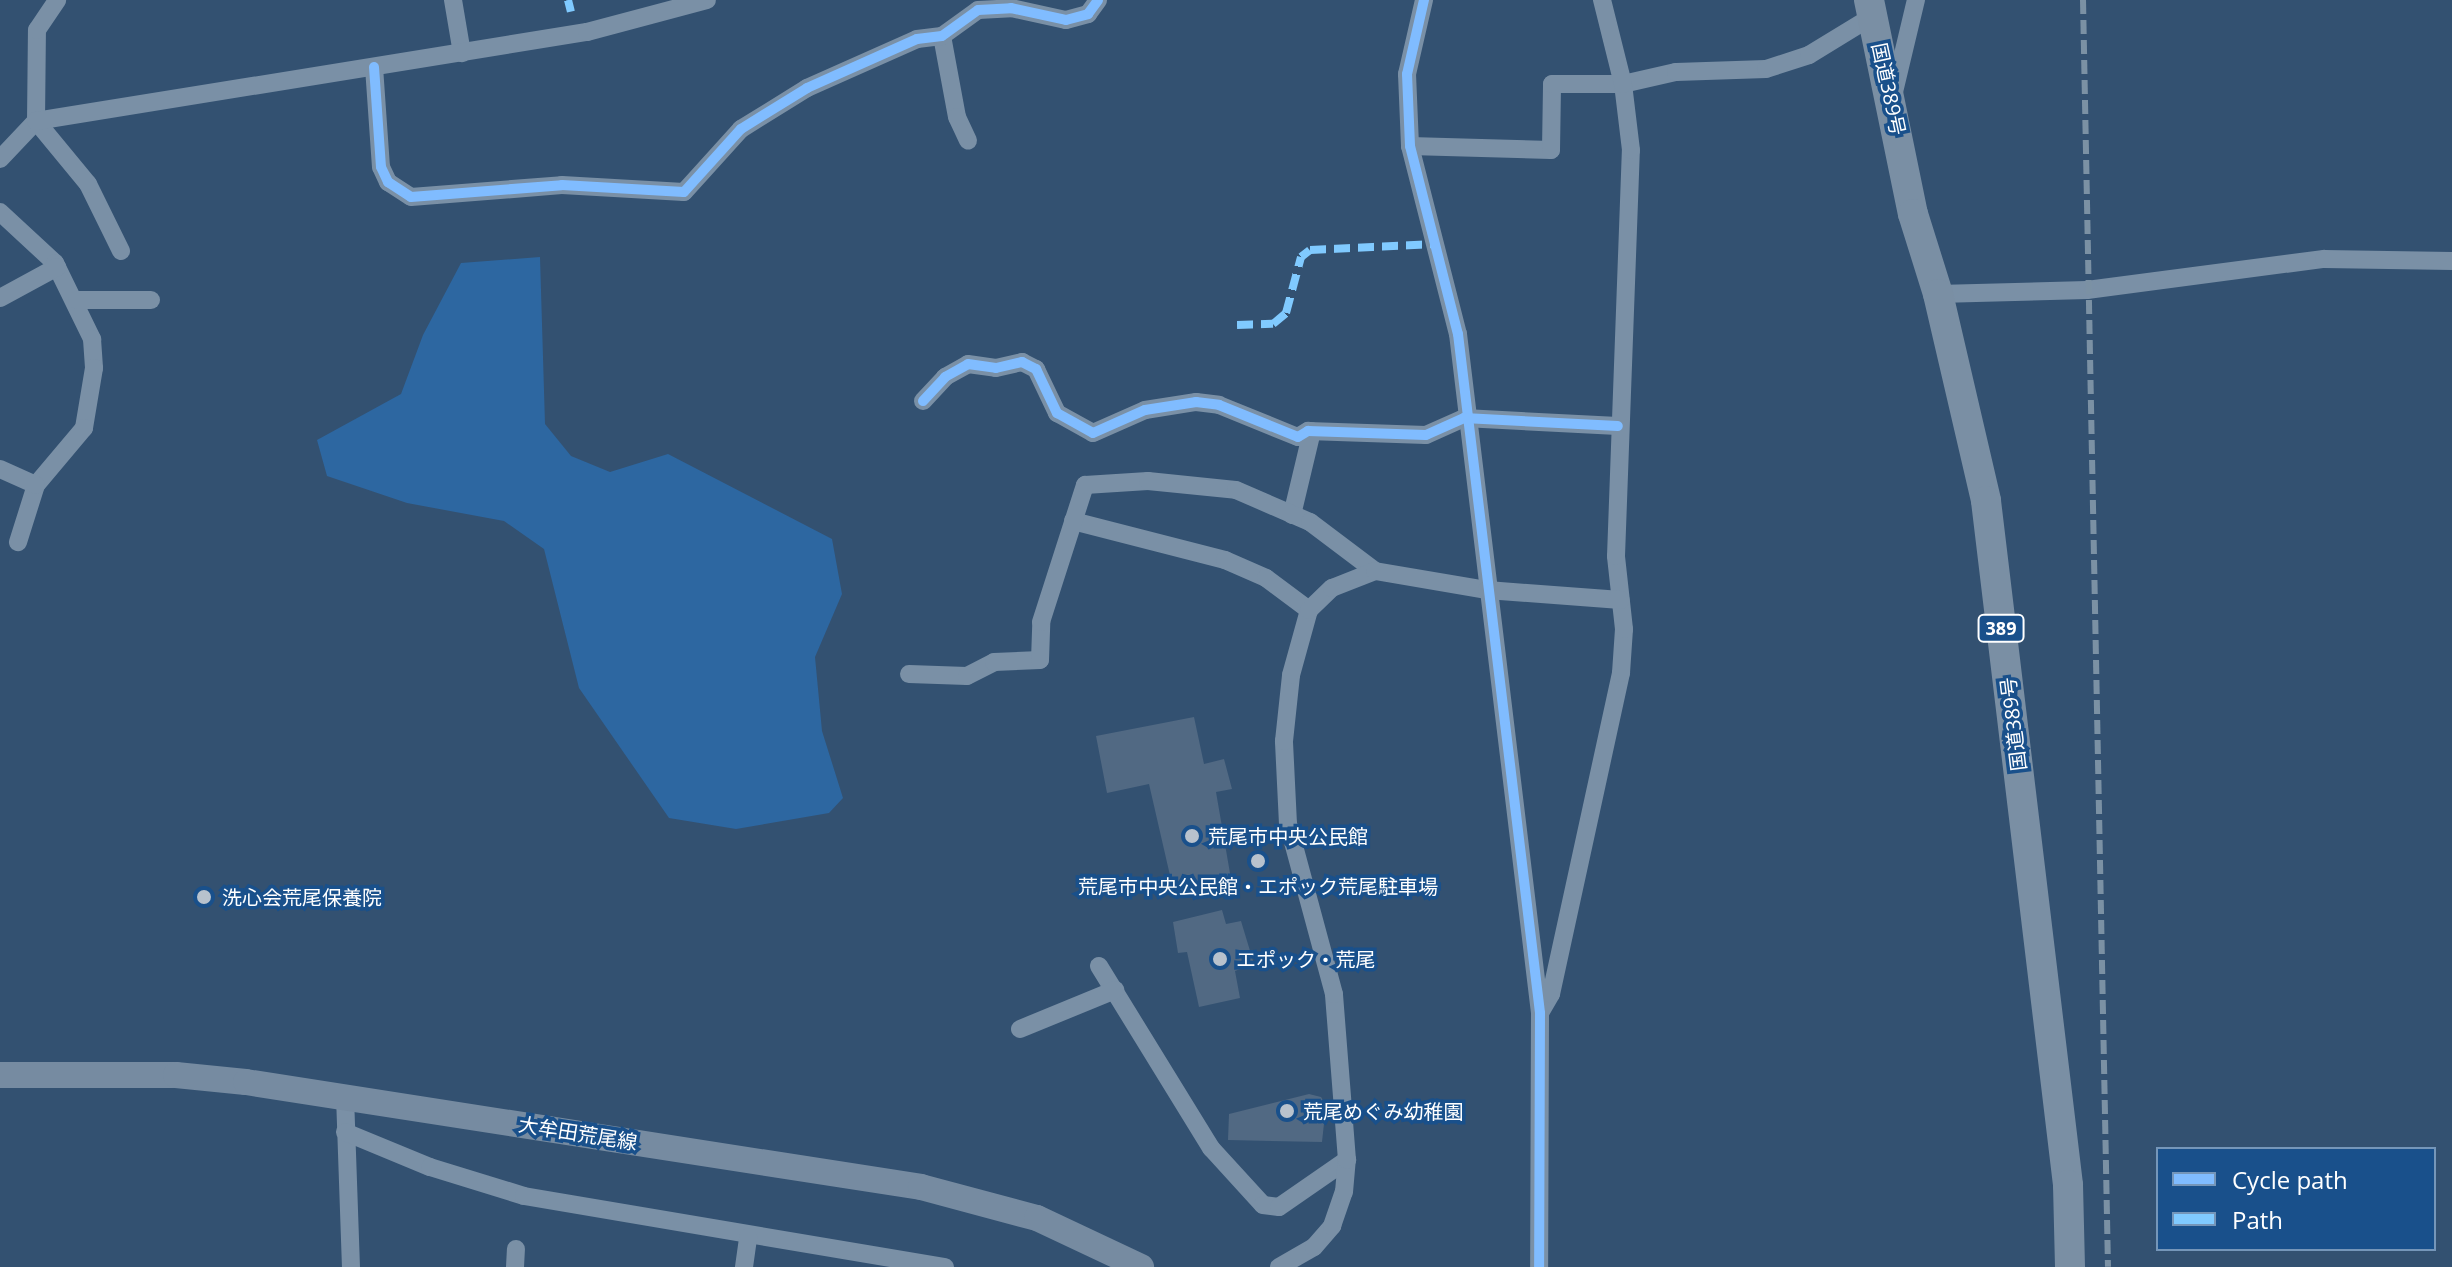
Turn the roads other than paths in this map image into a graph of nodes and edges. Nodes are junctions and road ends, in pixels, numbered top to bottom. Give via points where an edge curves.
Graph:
1 (57, 0) edge
2 (453, 0) edge
3 (707, 0) edge
4 (1098, 0) edge
5 (1424, 0) edge
6 (1602, 0) edge
7 (1916, 0) edge
8 (666, 7) edge
9 (1871, 8) edge
10 (942, 36) junction
11 (462, 53) junction
12 (374, 67) junction
13 (1623, 84) junction
14 (1893, 99) junction
15 (36, 121) junction
16 (968, 141) dead end
17 (1410, 146) junction
18 (0, 159) edge
19 (0, 212) edge
20 (121, 251) dead end
21 (2452, 261) edge
22 (57, 267) junction
23 (1938, 294) junction
24 (0, 298) edge
25 (77, 300) junction
26 (151, 300) dead end
27 (923, 401) dead end
28 (1464, 418) junction
29 (1618, 426) junction
30 (1312, 431) junction
31 (0, 469) edge
32 (36, 485) junction
33 (1292, 515) junction
34 (1073, 521) junction
35 (18, 542) dead end
36 (1375, 571) junction
37 (1487, 590) junction
38 (1621, 600) junction
39 (1309, 610) junction
40 (909, 674) dead end
41 (1099, 966) dead end
42 (1115, 990) junction
43 (1540, 1013) junction
44 (1020, 1029) dead end
45 (0, 1075) edge
46 (345, 1096) junction
47 (345, 1132) junction
48 (1347, 1160) junction
49 (748, 1237) junction
50 (351, 1267) edge
51 (744, 1267) edge
52 (945, 1267) edge
53 (1141, 1267) edge
54 (1279, 1267) edge
55 (1539, 1267) edge
56 (2070, 1267) edge

1 - 15 street via 37,30
2 - 11 street
3 - 8 street
4 - 10 street via 1088,14 1066,20 1011,8 978,10
5 - 17 street via 1407,74
6 - 13 street
7 - 14 street
8 - 11 street
9 - 13 street via 1809,55 1766,69 1676,72
9 - 14 highway, 国道389号 / 389
10 - 12 street via 917,39 807,88 741,129 684,192 562,185 411,197 388,182 381,167
10 - 16 street via 957,117
11 - 12 street
12 - 15 street
13 - 17 street via 1552,84 1551,150
13 - 29 street via 1631,150
14 - 23 highway, 国道389号 / 389 via 1913,214
15 - 18 street
15 - 20 street via 88,184
17 - 28 street via 1458,334
19 - 22 street
21 - 23 street via 2324,259 2087,290
22 - 24 street
22 - 25 street
23 - 56 highway, 国道389号 / 389 via 1986,501 2068,1185
25 - 26 street
25 - 32 street via 92,339 94,368 84,428
27 - 30 street via 945,377 968,364 996,368 1022,362 1036,369 1057,413 1093,433 1145,410 1196,402 1219,405 1298,437
28 - 29 street
28 - 30 street via 1426,435
28 - 37 street
29 - 38 street via 1616,556
30 - 33 street
31 - 32 street
32 - 35 street
33 - 34 street via 1212,484 1107,480 1085,485
33 - 36 street via 1310,522
34 - 39 street via 1225,560 1266,578
34 - 40 street via 1041,622 1040,660 994,662 967,676
36 - 37 street
36 - 39 street via 1332,588
37 - 38 street
37 - 43 street
38 - 43 street via 1621,673 1551,994
39 - 48 street via 1291,675 1284,741 1288,824 1334,994
41 - 42 street
42 - 44 street
42 - 48 street via 1168,1085 1211,1148 1263,1205 1279,1207
43 - 55 street
45 - 46 main road, 大牟田荒尾線 via 176,1075
46 - 47 street
46 - 53 main road, 大牟田荒尾線 via 936,1191 1037,1218
47 - 49 street via 430,1167 524,1196
47 - 50 street
48 - 54 street via 1344,1192 1332,1226 1314,1247
49 - 51 street
49 - 52 street

